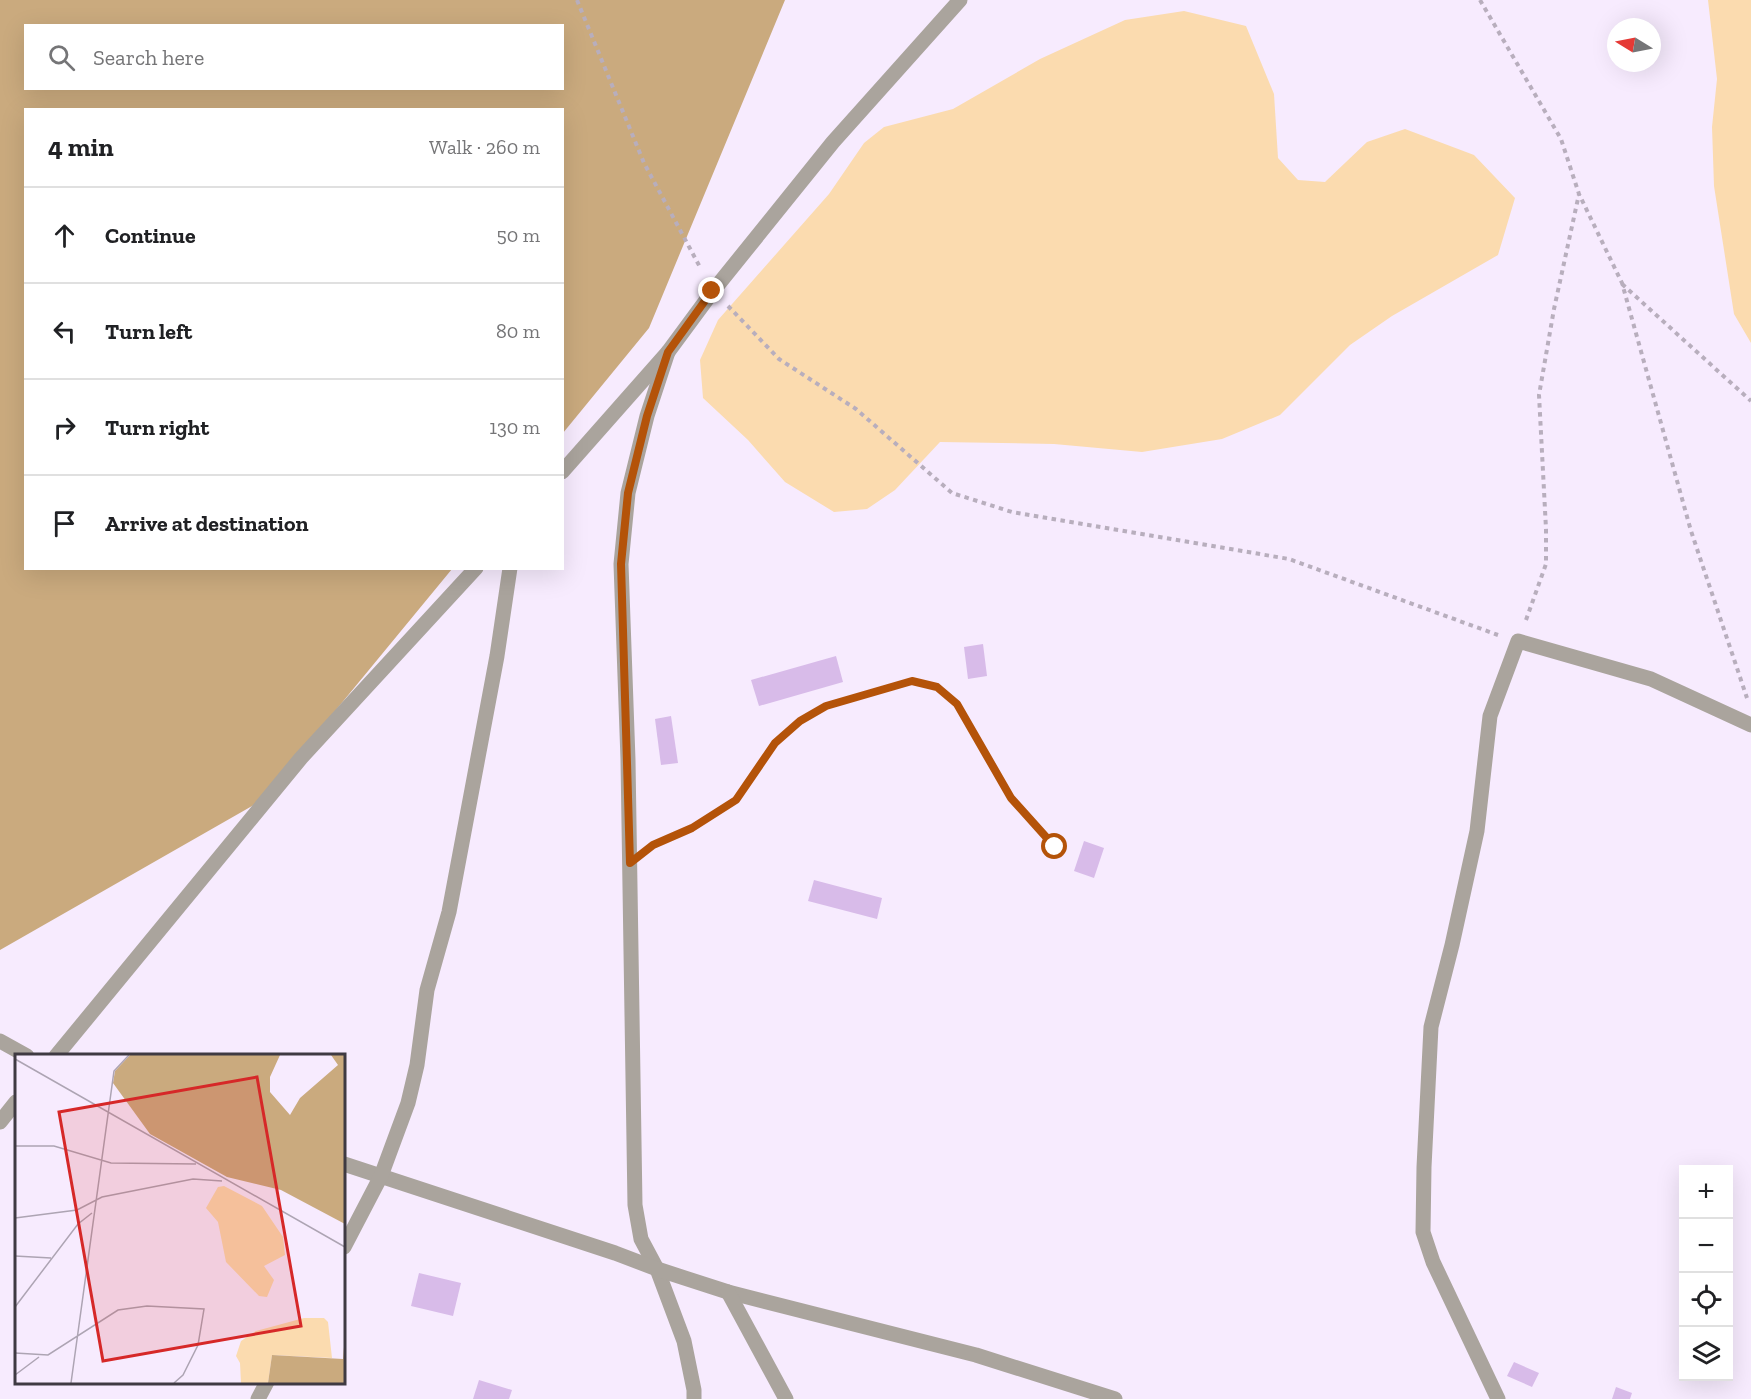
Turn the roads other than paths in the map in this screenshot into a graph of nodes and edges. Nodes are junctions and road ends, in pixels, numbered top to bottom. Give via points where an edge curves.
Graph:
1 (960, 0) edge
2 (668, 352) junction
3 (564, 470) edge
4 (474, 570) edge
5 (510, 570) edge
6 (1751, 725) edge
7 (0, 1041) edge
8 (23, 1054) edge
9 (58, 1054) edge
10 (15, 1103) edge
11 (0, 1122) edge
12 (345, 1164) edge
13 (381, 1176) junction
14 (345, 1245) edge
15 (657, 1269) junction
16 (728, 1292) junction
17 (266, 1384) edge
18 (258, 1399) edge
19 (694, 1399) edge
20 (786, 1399) edge
21 (1115, 1399) edge
22 (1498, 1399) edge

1 - 2 street via 833,142 712,291
2 - 3 street
2 - 15 street via 628,493 621,564 635,1205 641,1239
4 - 9 street via 301,758
5 - 13 street via 449,912 427,990 417,1065
6 - 22 street via 1651,679 1518,641 1490,716 1477,831 1431,1027 1424,1167 1426,1242
7 - 8 street
10 - 11 street
12 - 13 street
13 - 14 street
13 - 15 street
15 - 16 street
15 - 19 street via 684,1341
16 - 20 street
16 - 21 street via 976,1355
17 - 18 street

